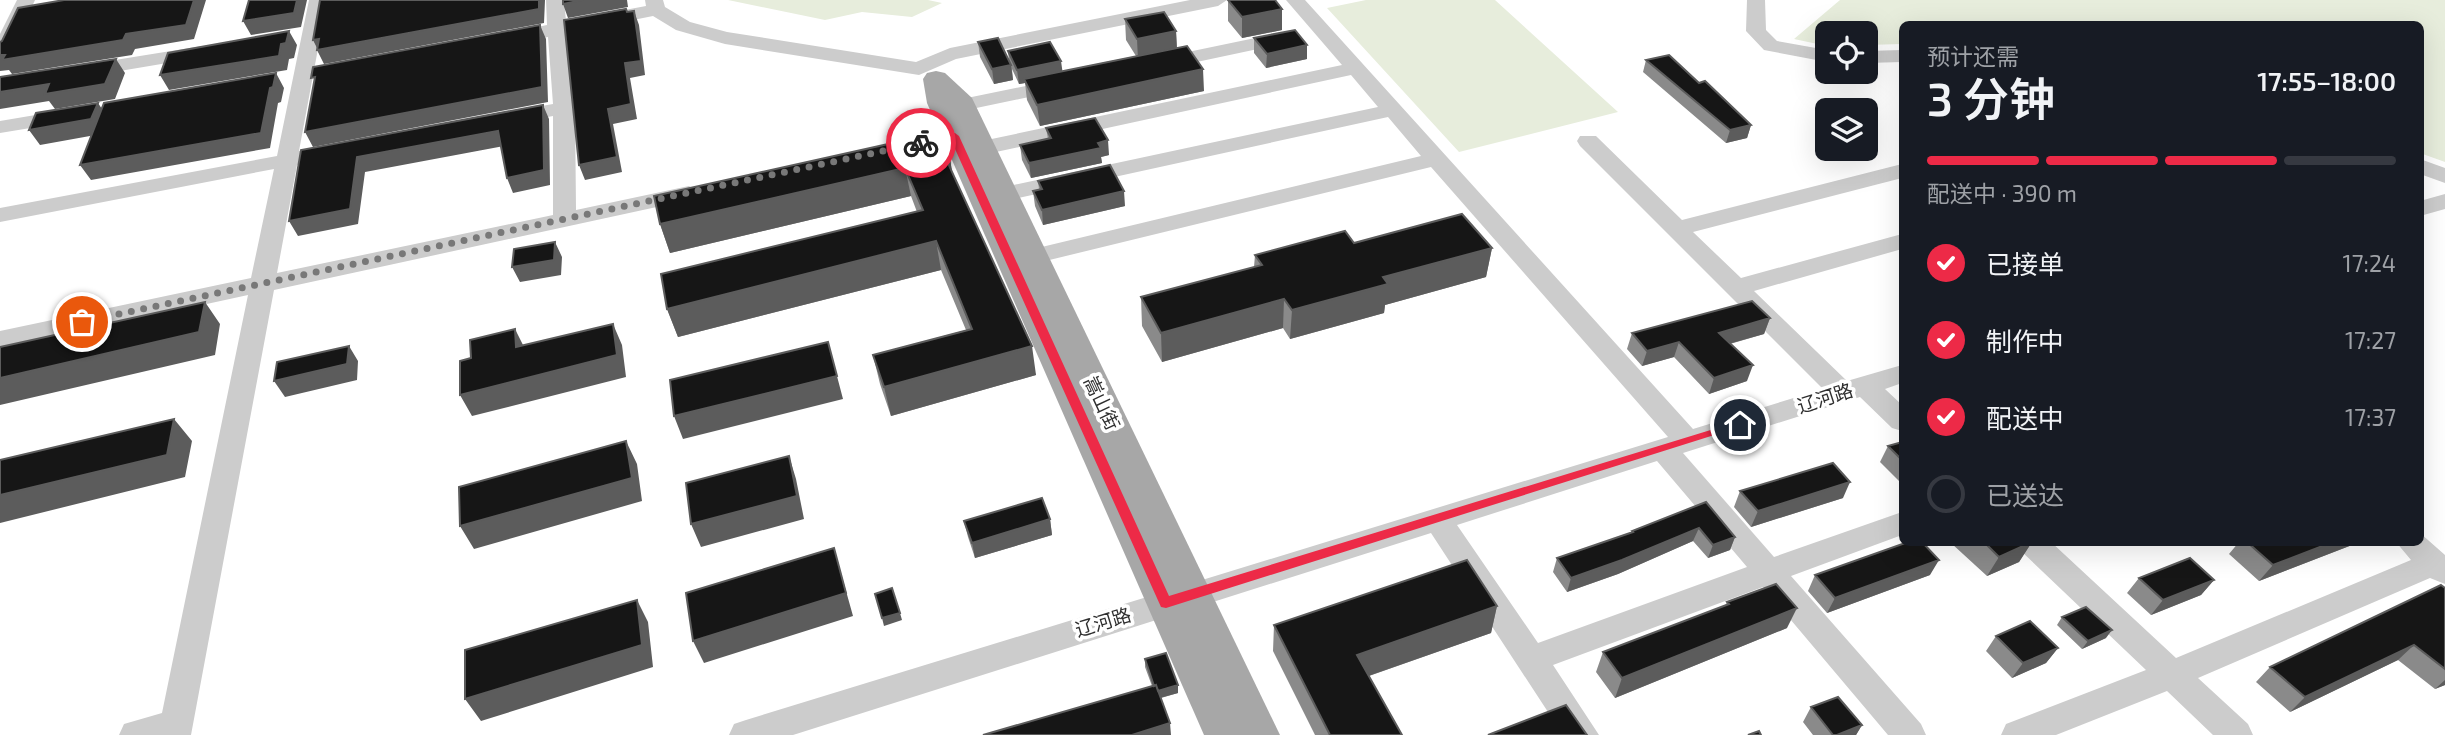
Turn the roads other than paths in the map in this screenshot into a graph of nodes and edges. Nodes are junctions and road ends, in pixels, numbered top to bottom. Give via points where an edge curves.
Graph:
1 (318, 0) edge
2 (555, 0) edge
3 (1219, 0) edge
4 (1295, 0) edge
5 (1756, 0) edge
6 (29, 1) edge
7 (0, 5) edge
8 (655, 5) edge
9 (557, 29) junction
10 (1322, 30) junction
11 (310, 34) junction
12 (284, 38) edge
13 (491, 41) edge
14 (216, 50) edge
15 (0, 54) edge
16 (1815, 55) edge
17 (1899, 56) edge
18 (1878, 57) edge
19 (1355, 68) junction
20 (1135, 69) edge
21 (68, 74) edge
22 (928, 74) junction
23 (312, 75) junction
24 (278, 80) edge
25 (1082, 80) edge
26 (564, 108) junction
27 (1392, 110) junction
28 (80, 114) edge
29 (485, 123) edge
30 (0, 127) edge
31 (960, 133) junction
32 (1588, 141) dead end
33 (327, 153) edge
34 (1435, 159) junction
35 (288, 160) junction
36 (2424, 168) edge
37 (1899, 172) edge
38 (2445, 176) edge
39 (713, 188) edge
40 (1004, 194) junction
41 (2445, 201) edge
42 (2424, 208) edge
43 (0, 215) edge
44 (565, 219) junction
45 (1679, 228) junction
46 (1899, 242) edge
47 (1033, 256) junction
48 (261, 284) junction
49 (1738, 287) junction
50 (2, 344) edge
51 (1899, 375) edge
52 (1854, 389) junction
53 (1899, 419) edge
54 (1676, 445) junction
55 (1437, 519) junction
56 (1899, 524) edge
57 (2035, 546) edge
58 (2430, 560) edge
59 (1769, 572) junction
60 (1179, 599) junction
61 (1530, 660) junction
62 (2171, 675) junction
63 (175, 729) edge
64 (136, 735) edge
65 (746, 735) edge
66 (1225, 735) edge
67 (1259, 735) edge
68 (1582, 735) edge
69 (1909, 735) edge
70 (2018, 735) edge
71 (2236, 735) edge

1 - 11 street
2 - 9 street
3 - 22 street via 950,54
4 - 10 street
5 - 16 street via 1756,31 1771,46
6 - 7 street
6 - 15 street
8 - 9 street
8 - 22 street via 683,26 725,38
9 - 13 street
9 - 26 street
10 - 19 street
10 - 20 street
11 - 12 street
11 - 23 street
14 - 21 street
17 - 18 street
19 - 27 street
19 - 31 street
22 - 31 main road, 嵩山街
23 - 24 street
23 - 35 street
25 - 31 street
26 - 29 street
26 - 44 street
27 - 34 street
27 - 40 street
28 - 30 street
31 - 40 main road, 嵩山街
31 - 60 main road, 嵩山街
32 - 45 street
33 - 35 street
34 - 47 street
34 - 54 street
35 - 43 street
35 - 48 street
36 - 38 street
37 - 45 street
39 - 44 street
40 - 47 main road, 嵩山街
41 - 42 street
44 - 48 street
45 - 49 street
46 - 49 street
47 - 60 main road, 嵩山街
48 - 50 street
48 - 63 street
49 - 52 street
51 - 52 street, 辽河路
52 - 53 street
52 - 54 street, 辽河路
54 - 55 street, 辽河路
54 - 59 street
55 - 60 street, 辽河路
55 - 61 street
56 - 59 street
57 - 62 street
58 - 62 street
59 - 61 street
59 - 69 street
60 - 65 street, 辽河路
60 - 66 main road, 嵩山街
60 - 67 main road, 嵩山街
61 - 68 street
62 - 70 street
62 - 71 street
63 - 64 street

